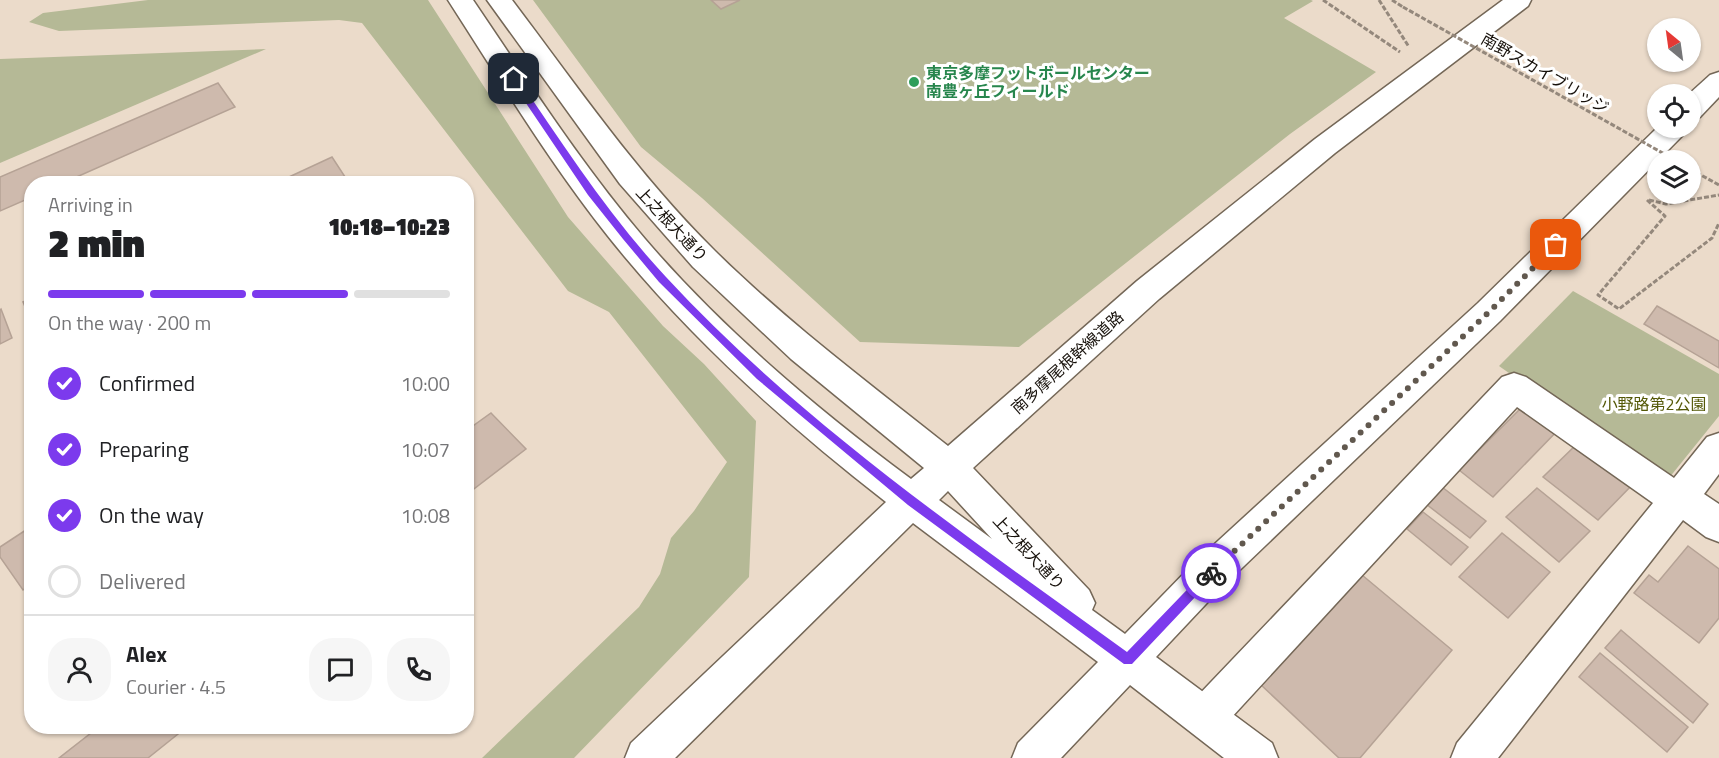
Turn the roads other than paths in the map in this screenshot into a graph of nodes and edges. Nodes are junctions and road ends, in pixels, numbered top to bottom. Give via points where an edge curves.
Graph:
1 (460, 0) edge
2 (499, 0) edge
3 (1519, 0) edge
4 (1719, 81) edge
5 (1701, 99) edge
6 (1663, 138) edge
7 (1719, 448) edge
8 (949, 466) junction
9 (1678, 498) junction
10 (912, 502) junction
11 (1719, 525) edge
12 (1128, 660) junction
13 (1205, 717) junction
14 (646, 758) edge
15 (1033, 758) edge
16 (1257, 758) edge
17 (1472, 758) edge

1 - 10 street, 上之根大通り via 591,192 663,280 760,376
2 - 8 street, 上之根大通り via 630,177 704,259 802,349
3 - 8 street, 南多摩尾根幹線道路 via 1325,146 1157,282
4 - 5 street
6 - 12 street via 1489,312 1208,575
7 - 9 street
8 - 10 street, 南多摩尾根幹線道路
8 - 12 street, 上之根大通り
9 - 11 street
9 - 13 street via 1514,387
9 - 17 street
10 - 12 street, 上之根大通り
10 - 14 street, 南多摩尾根幹線道路
12 - 13 street
12 - 15 street
13 - 16 street

